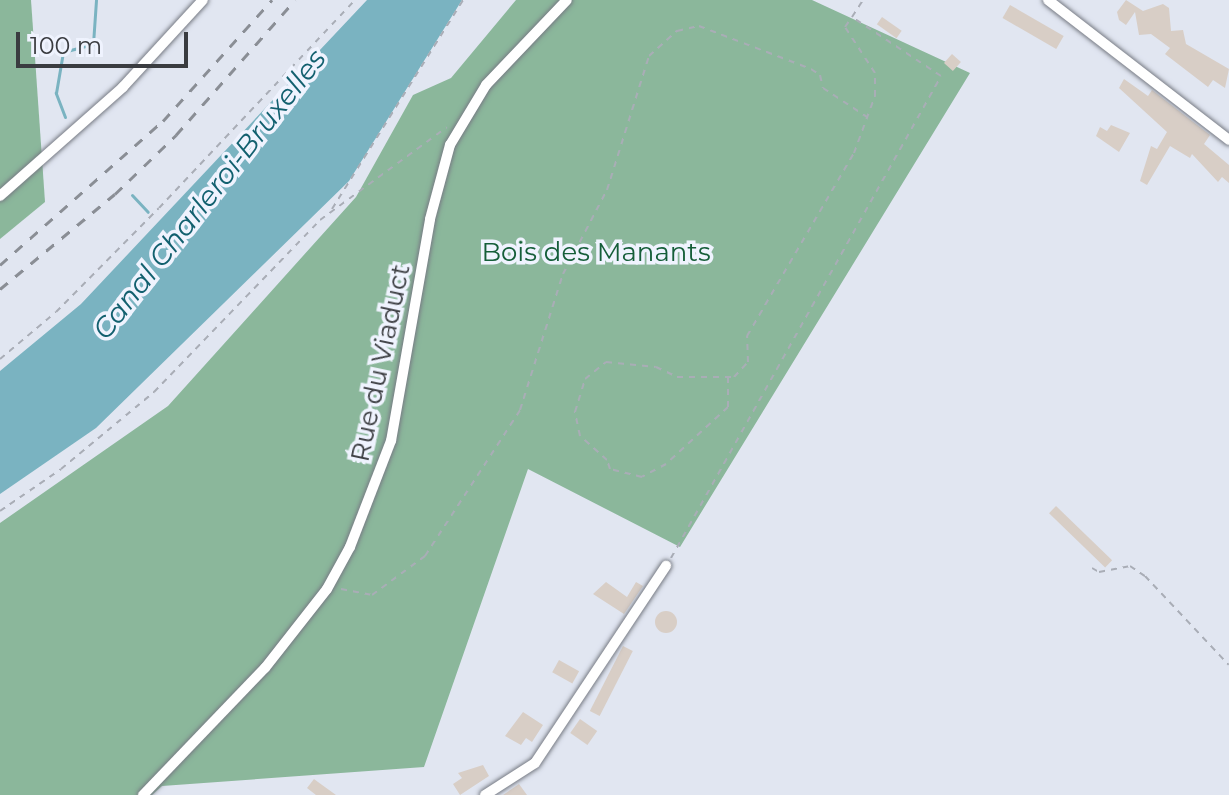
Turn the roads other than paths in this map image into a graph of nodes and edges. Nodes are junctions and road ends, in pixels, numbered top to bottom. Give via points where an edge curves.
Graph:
1 (203, 0) edge
2 (567, 0) edge
3 (1048, 0) edge
4 (1229, 140) edge
5 (0, 196) edge
6 (666, 566) road end
7 (143, 795) edge
8 (485, 795) edge

1 - 5 street via 123,87
2 - 7 street, Rue du Viaduct via 502,65 464,115 450,145 430,219 391,441 373,498 327,589 265,668
3 - 4 street
6 - 8 street via 535,763

